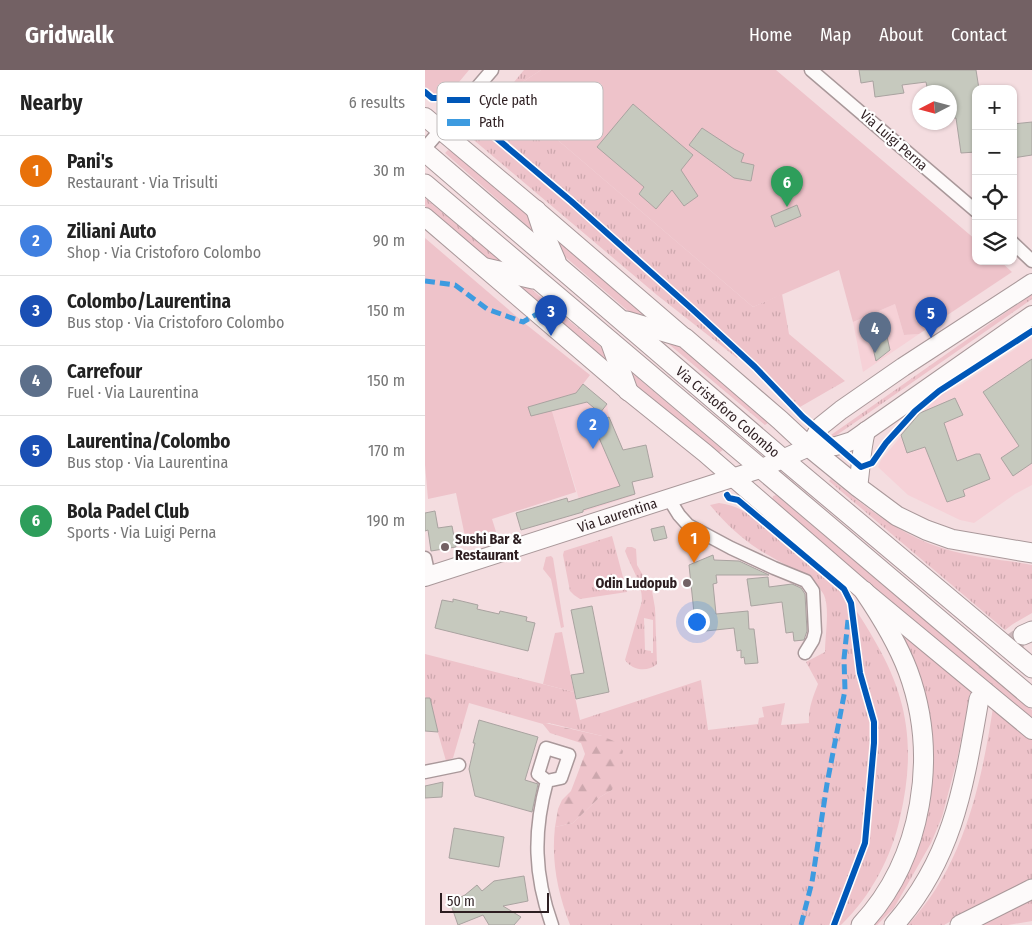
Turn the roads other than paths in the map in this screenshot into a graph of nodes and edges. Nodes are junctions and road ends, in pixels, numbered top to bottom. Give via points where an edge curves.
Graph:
1 (492, 70) edge
2 (811, 70) edge
3 (482, 82) edge
4 (425, 117) edge
5 (437, 127) edge
6 (437, 134) edge
7 (453, 140) edge
8 (425, 148) edge
9 (425, 152) edge
10 (425, 184) edge
11 (972, 208) edge
12 (536, 210) junction
13 (425, 217) edge
14 (1017, 247) edge
15 (1032, 261) edge
16 (559, 266) junction
17 (486, 268) junction
18 (538, 280) junction
19 (1032, 283) edge
20 (1032, 315) edge
21 (621, 319) junction
22 (685, 338) junction
23 (609, 340) junction
24 (629, 391) junction
25 (867, 431) junction
26 (809, 447) junction
27 (783, 459) junction
28 (760, 469) junction
29 (733, 478) junction
30 (858, 488) junction
31 (669, 499) junction
32 (1032, 553) edge
33 (425, 558) edge
34 (427, 577) edge
35 (864, 591) junction
36 (805, 653) dead end
37 (1032, 668) edge
38 (1032, 698) edge
39 (979, 699) tunnel mouth
40 (1032, 730) edge
41 (459, 765) dead end
42 (425, 772) edge
43 (547, 781) dead end
44 (1032, 889) edge
45 (552, 925) edge
46 (861, 925) edge
47 (893, 925) edge
48 (960, 925) edge

1 - 3 street
2 - 11 street, Via Luigi Perna
4 - 5 main road, Via Cristoforo Colombo
6 - 8 street
7 - 12 main road, Via Cristoforo Colombo
9 - 16 main road, Via Cristoforo Colombo
10 - 18 main road, Via Cristoforo Colombo
12 - 16 main road
12 - 22 main road, Via Cristoforo Colombo
13 - 17 main road
14 - 15 street
16 - 21 main road, Via Cristoforo Colombo
17 - 18 main road
17 - 24 main road
18 - 23 main road, Via Cristoforo Colombo
19 - 26 main road via 841,410 821,426
20 - 25 main road, Via Laurentina
21 - 22 main road
21 - 27 main road, Via Cristoforo Colombo
22 - 26 main road, Via Cristoforo Colombo
23 - 24 main road
23 - 28 main road, Via Cristoforo Colombo
24 - 29 main road
25 - 26 main road, Via Laurentina via 841,445
25 - 30 main road
26 - 27 main road, Via Laurentina
26 - 30 main road, Via Cristoforo Colombo
27 - 28 main road, Via Laurentina
27 - 37 main road, Via Cristoforo Colombo
28 - 29 main road, Via Laurentina
28 - 38 main road, Via Cristoforo Colombo
29 - 31 main road, Via Laurentina
29 - 35 main road
30 - 32 main road, Via Cristoforo Colombo via 897,516 926,530 972,544
31 - 34 main road, Via Laurentina
31 - 36 street via 688,525 714,540 806,580 813,591 815,632
33 - 34 street
35 - 40 main road
35 - 46 main road via 908,671 921,714 924,762 919,806 906,850 888,889
39 - 47 main road via 965,780 953,823 933,867
41 - 42 street
43 - 45 street via 539,820 537,863
44 - 48 main road

